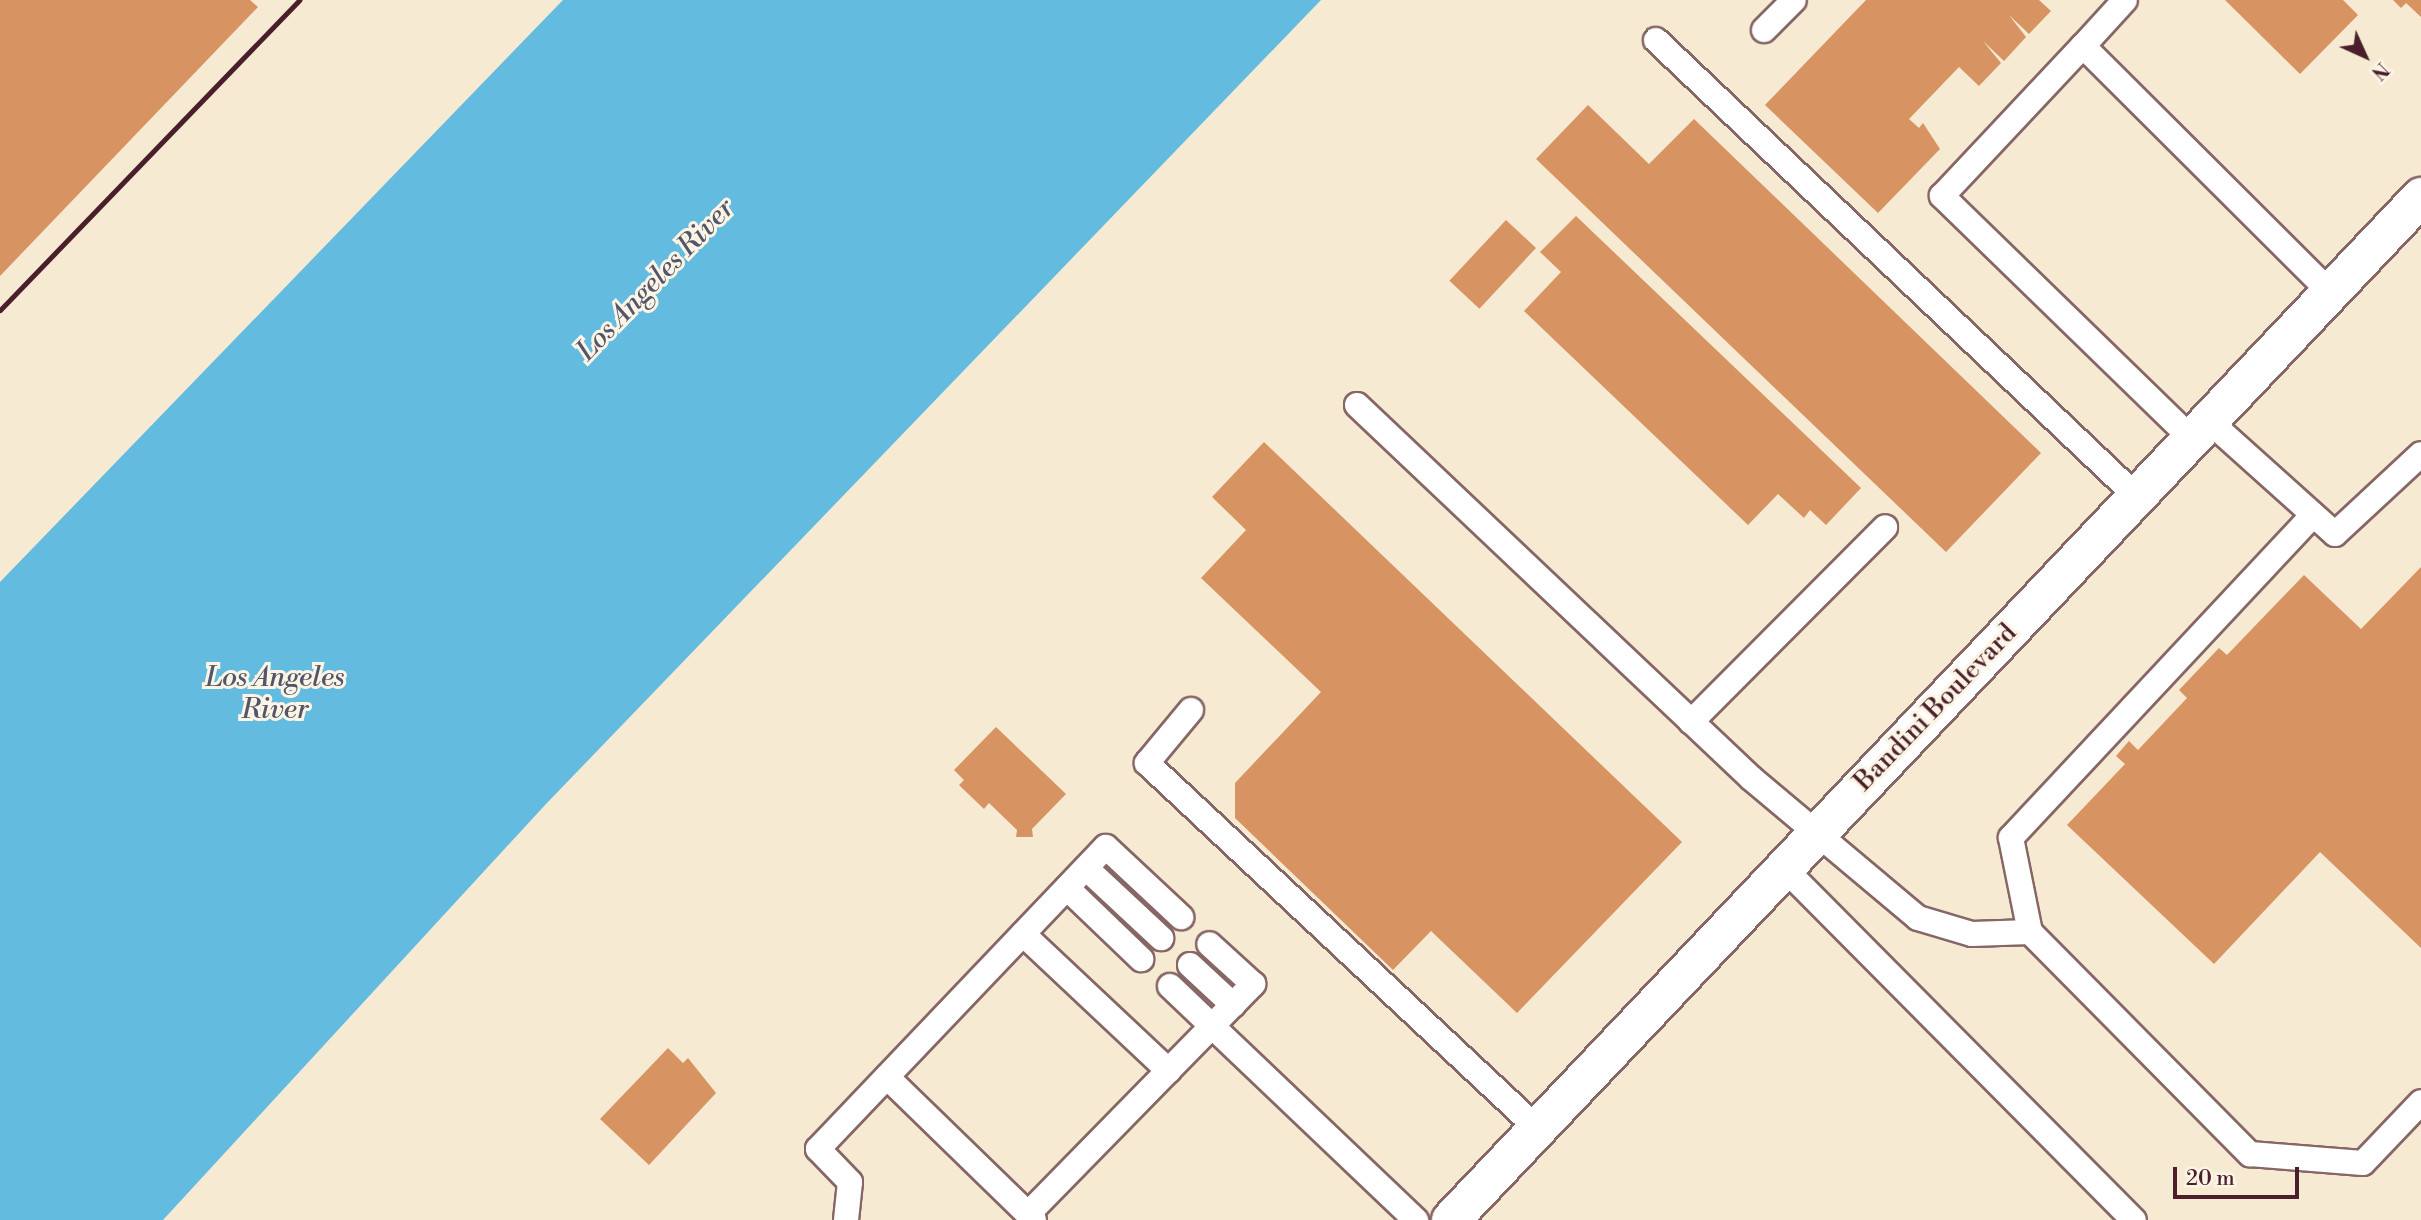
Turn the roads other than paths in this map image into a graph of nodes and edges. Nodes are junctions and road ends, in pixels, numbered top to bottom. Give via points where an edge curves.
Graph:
1 (1794, 0) edge
2 (2125, 0) edge
3 (1764, 30) dead end
4 (1656, 40) dead end
5 (2083, 46) junction
6 (2421, 197) edge
7 (2331, 292) junction
8 (1357, 405) dead end
9 (2201, 430) junction
10 (2421, 454) edge
11 (2137, 497) junction
12 (2313, 514) junction
13 (1885, 527) dead end
14 (1191, 710) dead end
15 (1691, 722) junction
16 (1814, 836) junction
17 (1086, 868) junction
18 (1785, 869) junction
19 (1067, 888) junction
20 (1181, 917) dead end
21 (2030, 932) junction
22 (1023, 934) junction
23 (1161, 938) dead end
24 (1209, 944) dead end
25 (1141, 959) dead end
26 (1190, 965) dead end
27 (1170, 986) dead end
28 (1233, 1005) junction
29 (1212, 1026) junction
30 (1168, 1071) junction
31 (887, 1077) junction
32 (2421, 1102) edge
33 (1538, 1129) junction
34 (1031, 1217) edge
35 (846, 1220) edge
36 (1416, 1220) edge
37 (1451, 1220) edge
38 (2134, 1220) edge

1 - 3 lane
2 - 5 lane
4 - 11 lane
5 - 7 lane
5 - 9 lane via 1942,196
6 - 7 main road, Bandini Boulevard
7 - 9 main road, Bandini Boulevard
8 - 15 lane
9 - 11 main road, Bandini Boulevard
9 - 12 lane
10 - 12 lane via 2335,534
11 - 16 main road, Bandini Boulevard
12 - 21 lane via 2011,838
13 - 15 lane
14 - 33 lane via 1147,763
15 - 16 lane
16 - 18 main road, Bandini Boulevard
16 - 21 lane via 1917,918 1972,934
17 - 19 lane
17 - 20 lane via 1106,847
17 - 23 lane
18 - 33 main road, Bandini Boulevard
18 - 38 lane
19 - 22 lane
19 - 25 lane
21 - 32 lane via 2250,1154 2363,1163
22 - 30 lane
22 - 31 lane
24 - 28 lane via 1253,984
26 - 28 lane
27 - 29 lane
28 - 29 lane
29 - 30 lane
29 - 36 lane
30 - 34 lane
31 - 34 lane
31 - 35 lane via 818,1149 850,1182
33 - 37 main road, Bandini Boulevard

